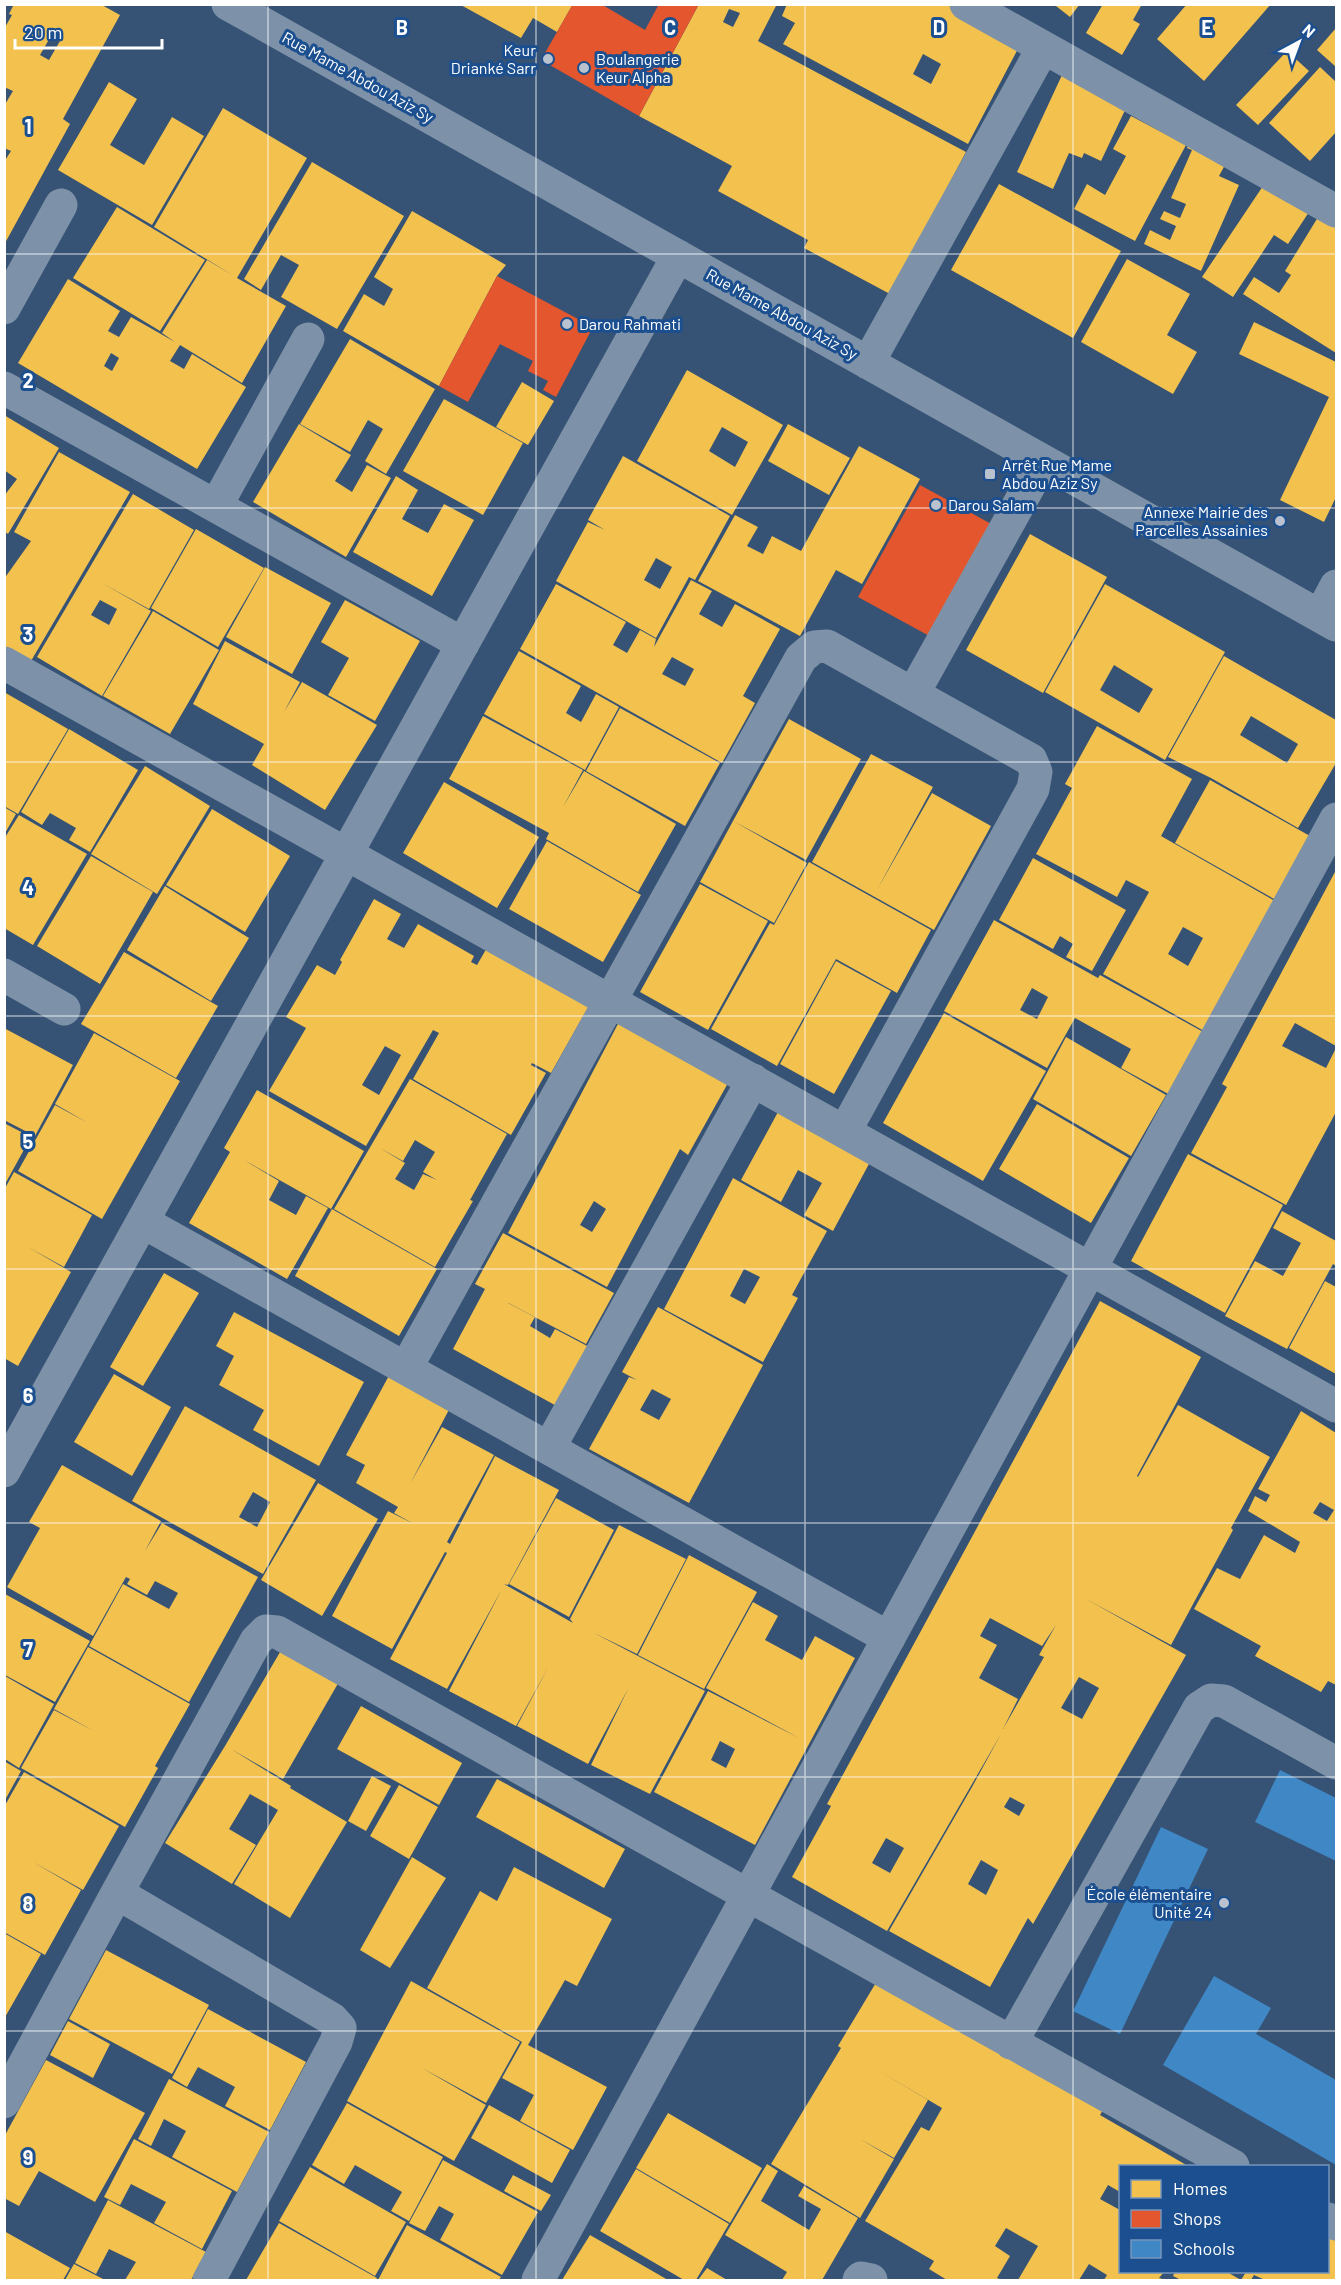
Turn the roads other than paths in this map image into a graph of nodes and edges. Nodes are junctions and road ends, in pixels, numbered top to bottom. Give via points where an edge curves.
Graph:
1 (228, 4) edge
2 (966, 4) edge
3 (1043, 48) junction
4 (61, 205) dead end
5 (1336, 211) edge
6 (678, 256) junction
7 (4, 308) edge
8 (308, 339) dead end
9 (868, 363) junction
10 (4, 388) edge
11 (1043, 461) junction
12 (216, 506) junction
13 (1336, 586) edge
14 (1328, 620) edge
15 (463, 644) junction
16 (4, 663) edge
17 (913, 694) junction
18 (1336, 819) edge
19 (347, 854) junction
20 (4, 975) edge
21 (609, 999) junction
22 (64, 1009) dead end
23 (753, 1080) junction
24 (845, 1131) junction
25 (143, 1222) junction
26 (1091, 1268) junction
27 (406, 1368) junction
28 (1336, 1406) edge
29 (549, 1448) junction
30 (4, 1471) edge
31 (889, 1638) junction
32 (1336, 1763) edge
33 (117, 1893) junction
34 (748, 1897) junction
35 (1011, 2043) junction
36 (5, 2101) edge
37 (1231, 2165) edge
38 (209, 2280) edge
39 (538, 2280) edge
40 (858, 2280) edge
41 (871, 2280) edge

1 - 6 street, Rue Mame Abdou Aziz Sy
2 - 3 street
3 - 5 street
3 - 9 street
4 - 7 street
6 - 9 street, Rue Mame Abdou Aziz Sy
6 - 15 street
8 - 12 street
9 - 11 street, Rue Mame Abdou Aziz Sy
10 - 12 street
11 - 14 street, Rue Mame Abdou Aziz Sy
11 - 17 street
12 - 15 street
13 - 14 street
15 - 19 street
16 - 19 street
17 - 21 street via 827,646 814,647 801,658
17 - 24 street via 1030,760 1036,772 1033,789
18 - 26 street
19 - 21 street
19 - 25 street
20 - 22 street
21 - 23 street
21 - 27 street
23 - 24 street
23 - 29 street
24 - 26 street
25 - 27 street
25 - 30 street
26 - 28 street
26 - 31 street
27 - 29 street
29 - 31 street
31 - 34 street
32 - 35 street via 1224,1701 1211,1700 1199,1708
33 - 34 street via 256,1641 266,1631 277,1632
33 - 36 street
33 - 38 street via 332,2019 340,2028
34 - 35 street
34 - 39 street
35 - 37 street
40 - 41 street

